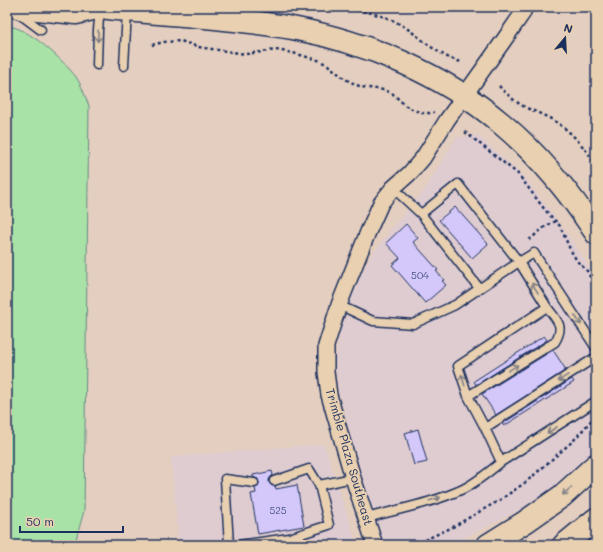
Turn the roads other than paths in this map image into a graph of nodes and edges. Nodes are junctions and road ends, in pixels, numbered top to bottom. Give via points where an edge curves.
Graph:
1 (18, 7) edge
2 (100, 7) edge
3 (525, 7) edge
4 (7, 8) edge
5 (127, 10) junction
6 (41, 30) dead end
7 (97, 65) dead end
8 (124, 66) dead end
9 (465, 97) junction
10 (393, 188) junction
11 (421, 214) junction
12 (596, 233) edge
13 (519, 262) junction
14 (479, 288) junction
15 (339, 305) junction
16 (547, 307) junction
17 (596, 348) edge
18 (596, 357) edge
19 (468, 396) junction
20 (596, 401) edge
21 (485, 428) junction
22 (501, 462) junction
23 (596, 465) edge
24 (353, 478) junction
25 (274, 480) dead end
26 (254, 483) dead end
27 (319, 485) junction
28 (367, 518) junction
29 (596, 520) edge
30 (229, 545) edge
31 (238, 545) edge
32 (375, 545) edge
33 (488, 545) edge
34 (564, 545) edge

1 - 2 main road via 76,13
2 - 5 main road
2 -> 7 lane
3 - 9 street, Trimble Plaza Southeast
4 - 6 lane
5 - 8 lane
5 - 9 main road via 253,22 315,34 346,42 402,63 428,74
9 - 10 street, Trimble Plaza Southeast via 423,158
9 - 12 main road via 501,123 547,168
10 - 11 lane
10 - 15 street, Trimble Plaza Southeast via 381,203
11 - 13 lane via 458,184
11 - 14 lane
13 - 14 lane
16 -> 13 lane
13 -> 17 lane via 534,252
14 - 15 lane via 455,305 412,324 373,321
15 - 24 street, Trimble Plaza Southeast via 326,346 326,372 329,395
19 -> 16 lane via 458,366
19 -> 16 lane via 555,342 560,334 560,325
18 -> 21 lane
19 - 21 lane
20 -> 22 lane
21 - 22 lane
28 -> 22 lane via 441,498 483,477
23 -> 33 main road via 562,496
24 - 27 lane
24 - 28 street, Trimble Plaza Southeast
25 - 27 lane via 308,469
26 - 30 lane via 225,479
27 - 31 lane via 329,525 289,538
28 - 32 street, Trimble Plaza Southeast
29 - 34 main road

